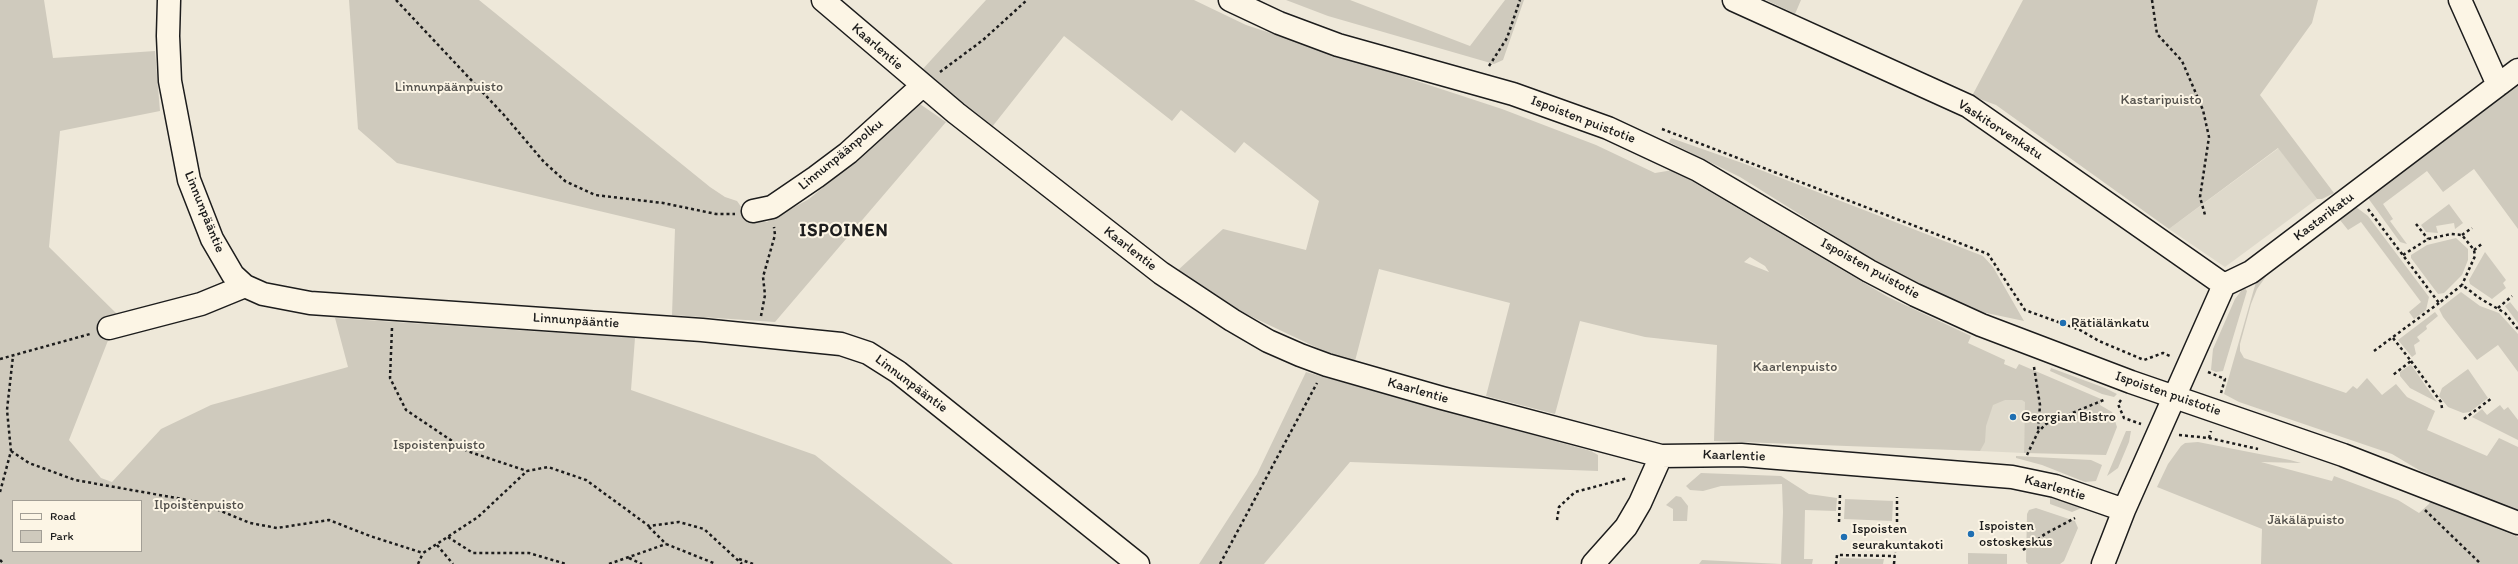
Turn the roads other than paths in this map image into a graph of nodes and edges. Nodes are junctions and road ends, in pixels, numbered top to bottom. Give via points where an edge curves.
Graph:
1 (169, 0) edge
2 (823, 0) edge
3 (1230, 0) edge
4 (1734, 0) edge
5 (2460, 0) edge
6 (2518, 70) edge
7 (2498, 85) junction
8 (922, 86) junction
9 (762, 209) road end
10 (2224, 285) junction
11 (245, 286) junction
12 (109, 328) road end
13 (2174, 396) junction
14 (1661, 456) junction
15 (2124, 510) junction
16 (2518, 523) edge
17 (1138, 564) edge
18 (1593, 564) edge
19 (2103, 564) edge

1 - 11 street, Linnunpääntie via 170,81 189,180 212,239 233,275
2 - 8 street, Kaarlentie
3 - 13 street, Ispoisten puistotie via 1279,23 1338,45 1513,94 1634,139 1698,170 1869,271 1928,302 2024,343
4 - 10 street, Vaskitorvenkatu via 1968,106
5 - 7 street
6 - 7 street, Kastarikatu
7 - 10 street, Kastarikatu via 2251,272
8 - 9 street, Linnunpäänpolku via 848,153 810,182
8 - 14 street, Kaarlentie via 1155,268 1204,304 1268,341 1327,365
10 - 13 street
11 - 12 street via 201,304
11 - 17 street, Linnunpääntie via 263,294 310,303 759,335 841,344 868,353 884,362
13 - 15 street
13 - 16 street, Ispoisten puistotie via 2343,454
14 - 15 street, Kaarlentie via 1741,455 2012,477 2055,486
14 - 18 street via 1626,527
15 - 19 street

